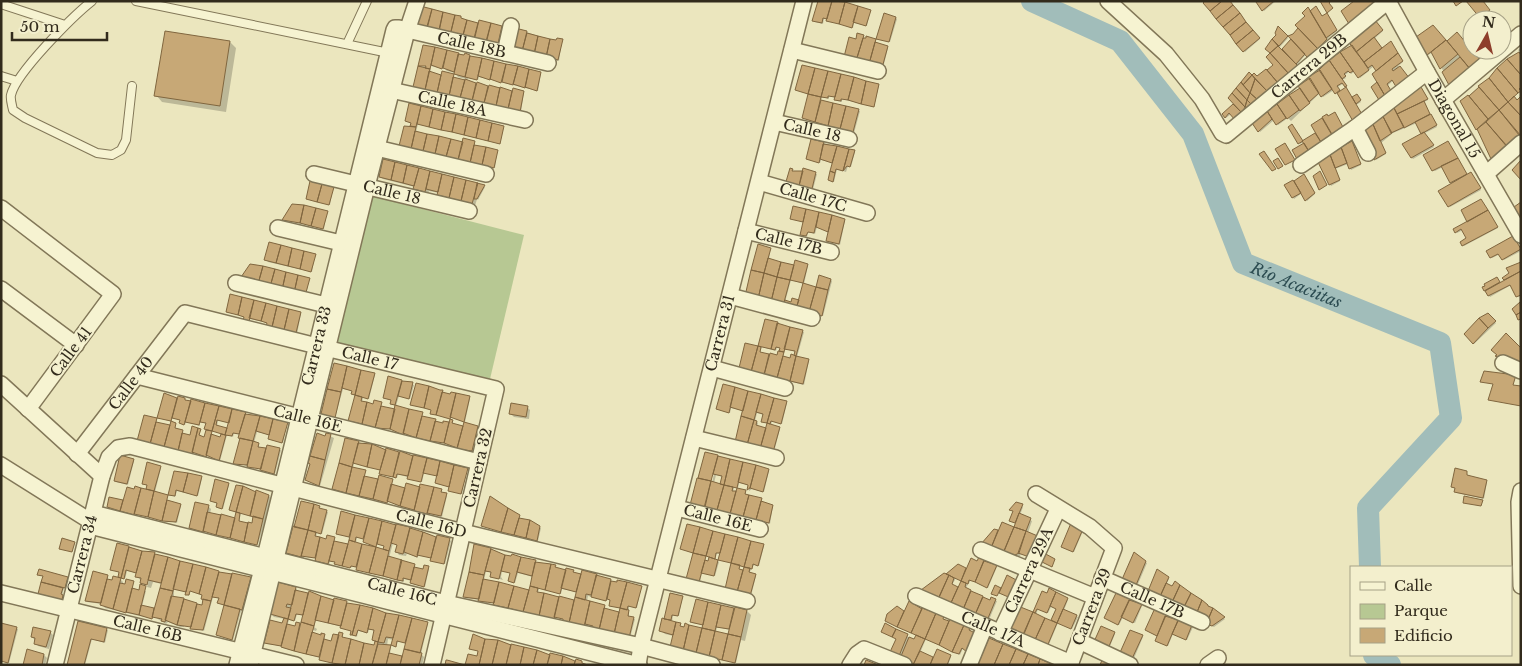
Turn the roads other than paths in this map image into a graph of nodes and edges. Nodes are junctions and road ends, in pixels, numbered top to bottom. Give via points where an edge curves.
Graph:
1 (92, 1) edge
2 (136, 1) edge
3 (367, 1) edge
4 (417, 1) edge
5 (804, 1) edge
6 (1108, 1) edge
7 (1388, 1) edge
8 (1, 4) edge
9 (65, 25) junction
10 (511, 26) dead end
11 (401, 29) junction
12 (1521, 34) edge
13 (347, 44) junction
14 (792, 50) junction
15 (389, 53) junction
16 (505, 53) junction
17 (548, 63) dead end
18 (878, 71) dead end
19 (1427, 72) junction
20 (1, 76) edge
21 (17, 81) junction
22 (132, 86) dead end
23 (386, 89) junction
24 (1443, 100) junction
25 (525, 120) dead end
26 (774, 122) junction
27 (1356, 128) junction
28 (849, 139) dead end
29 (1521, 143) edge
30 (371, 147) junction
31 (1368, 153) dead end
32 (1301, 165) dead end
33 (314, 174) dead end
34 (486, 174) dead end
35 (1486, 174) junction
36 (759, 182) junction
37 (362, 185) junction
38 (1, 209) edge
39 (469, 211) dead end
40 (867, 213) dead end
41 (278, 228) dead end
42 (746, 231) junction
43 (1521, 235) edge
44 (341, 243) junction
45 (831, 252) dead end
46 (236, 283) dead end
47 (1, 289) edge
48 (730, 296) junction
49 (326, 305) junction
50 (185, 313) joint
51 (812, 318) dead end
52 (76, 344) junction
53 (322, 347) junction
54 (1503, 363) dead end
55 (712, 368) junction
56 (1521, 371) edge
57 (137, 376) junction
58 (1, 384) edge
59 (785, 388) dead end
60 (496, 389) joint
61 (28, 409) junction
62 (304, 418) junction
63 (694, 438) junction
64 (118, 448) joint
65 (77, 454) junction
66 (776, 458) dead end
67 (479, 462) junction
68 (1, 465) edge
69 (102, 476) junction
70 (288, 485) junction
71 (1521, 491) edge
72 (1036, 494) dead end
73 (677, 508) junction
74 (1058, 509) junction
75 (91, 520) junction
76 (760, 529) dead end
77 (463, 532) junction
78 (981, 550) dead end
79 (269, 564) junction
80 (1029, 570) junction
81 (1102, 578) junction
82 (659, 580) junction
83 (1521, 586) edge
84 (1, 592) edge
85 (916, 596) dead end
86 (1095, 597) junction
87 (747, 601) dead end
88 (69, 609) junction
89 (445, 609) junction
90 (1202, 622) dead end
91 (985, 626) junction
92 (1000, 633) junction
93 (1079, 641) junction
94 (641, 646) junction
95 (245, 659) edge
96 (1070, 664) edge
97 (55, 665) edge
98 (296, 665) edge
99 (432, 665) edge
100 (638, 665) edge
101 (712, 665) edge
102 (850, 665) edge
103 (904, 665) edge
104 (969, 665) edge
105 (1130, 665) edge

1 - 9 lane
2 - 13 lane
3 - 13 lane
4 - 11 street
5 - 14 street, Carrera 31
6 - 7 street, Carrera 29B via 1166,54 1226,135
7 - 19 street, Diagonal 15
8 - 9 lane
9 - 21 lane
10 - 16 street
11 - 15 street, Carrera 33
11 - 16 street, Calle 18B
11 - 23 street, Carrera 33
12 - 24 street
13 - 15 lane
14 - 18 street
14 - 26 street, Carrera 31
15 - 23 street, Carrera 33
16 - 17 street, Calle 18B
19 - 24 street, Diagonal 15
19 - 27 street
20 - 21 lane
21 - 22 lane via 10,96 13,110 97,153 112,155 121,150 126,140
23 - 25 street, Calle 18A
23 - 30 street, Carrera 33
24 - 35 street, Diagonal 15
26 - 28 street, Calle 18
26 - 36 street, Carrera 31
27 - 31 street
27 - 32 street
29 - 35 street
30 - 34 street
30 - 37 street, Carrera 33
33 - 37 street, Calle 18
35 - 43 street, Diagonal 15
36 - 40 street, Calle 17C
36 - 42 street, Carrera 31
37 - 39 street, Calle 18
37 - 44 street, Carrera 33
37 - 53 street, Carrera 33
38 - 52 street, Calle 41 via 114,294
41 - 44 street
42 - 45 street, Calle 17B
42 - 48 street, Carrera 31
44 - 49 street, Carrera 33
46 - 49 street
47 - 52 street
48 - 51 street
48 - 55 street, Carrera 31
49 - 53 street, Carrera 33
50 - 53 street, Calle 17
50 - 57 street, Calle 40
52 - 61 street, Calle 41
53 - 60 street, Calle 17
53 - 62 street, Carrera 33
54 - 56 street
55 - 59 street
55 - 63 street, Carrera 31
57 - 62 street, Calle 16E
57 - 65 street, Calle 40
58 - 61 street
60 - 67 street, Carrera 32
61 - 65 street
62 - 67 street, Calle 16E
62 - 70 street, Carrera 33
63 - 66 street
63 - 73 street, Carrera 31
64 - 69 street, Carrera 34
64 - 70 street, Calle 16D via 130,446
65 - 69 street
67 - 77 street, Carrera 32
68 - 75 street, Calle 16C
69 - 75 street, Carrera 34
70 - 77 street, Calle 16D
70 - 79 street, Carrera 33
71 - 83 street
72 - 74 street
73 - 76 street, Calle 16E
73 - 82 street, Carrera 31
74 - 80 street, Carrera 29A
74 - 81 street, Carrera 29 via 1090,527 1114,548
75 - 79 street, Calle 16C
75 - 88 street, Carrera 34
77 - 82 street, Calle 16D
77 - 89 street, Carrera 32
78 - 80 street, Calle 17B
79 - 89 street, Calle 16C
79 - 95 street, Carrera 33
80 - 86 street, Calle 17B
80 - 92 street, Carrera 29A
81 - 86 street, Carrera 29
81 - 90 street, Calle 17B
82 - 87 street, Calle 16D
82 - 94 street, Carrera 31
84 - 88 street, Calle 16B
85 - 91 street, Calle 17A
86 - 93 street, Carrera 29
88 - 95 street, Calle 16B
88 - 97 street, Carrera 34
89 - 94 street, Calle 16C
89 - 99 street, Carrera 32
89 - 100 street, Calle 16C
91 - 92 street, Calle 17A
91 - 104 street
92 - 96 street, Calle 17A
93 - 96 street, Carrera 29
93 - 105 street
94 - 100 street, Carrera 31
94 - 101 street, Calle 16C
95 - 98 street, Calle 16B
102 - 103 street via 864,649

